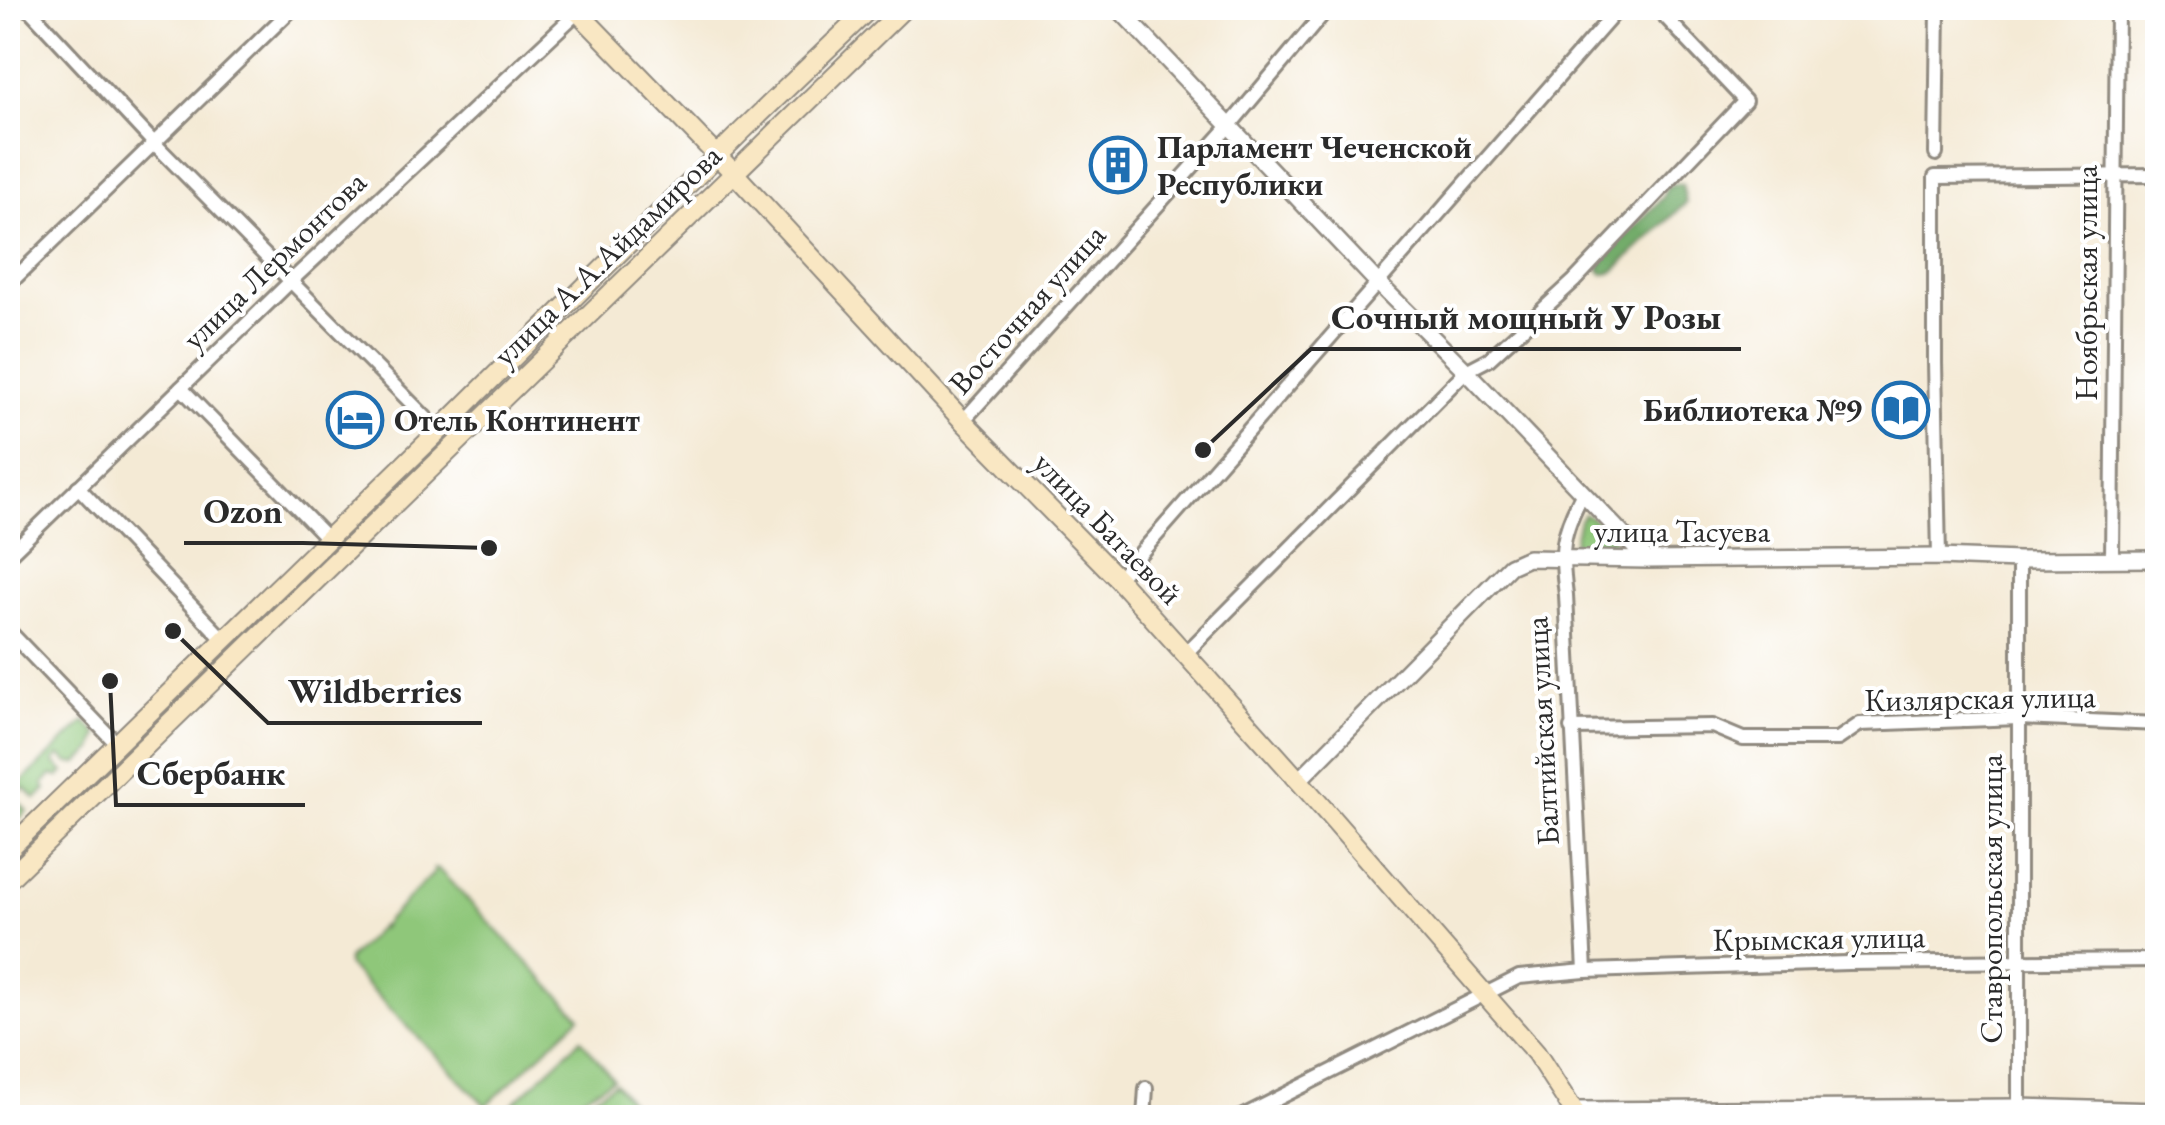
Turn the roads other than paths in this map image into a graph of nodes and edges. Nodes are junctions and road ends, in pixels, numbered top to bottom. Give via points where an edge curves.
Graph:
1 (28, 8) edge
2 (293, 8) edge
3 (870, 8) edge
4 (904, 8) edge
5 (1118, 8) edge
6 (1328, 8) edge
7 (1618, 8) edge
8 (1657, 8) edge
9 (1938, 8) edge
10 (2116, 8) edge
11 (578, 9) edge
12 (1230, 125) junction
13 (152, 142) junction
14 (1936, 154) dead end
15 (718, 156) junction
16 (734, 172) junction
17 (2114, 175) junction
18 (2158, 175) edge
19 (291, 281) junction
20 (1377, 282) junction
21 (8, 285) edge
22 (1466, 371) junction
23 (181, 388) junction
24 (963, 421) junction
25 (440, 431) junction
26 (78, 488) junction
27 (1583, 493) junction
28 (328, 539) junction
29 (8, 556) edge
30 (1939, 557) junction
31 (1561, 558) junction
32 (2112, 559) junction
33 (2158, 559) edge
34 (1647, 560) junction
35 (2019, 560) junction
36 (1118, 579) junction
37 (8, 630) edge
38 (224, 640) junction
39 (1186, 654) junction
40 (2019, 718) junction
41 (2158, 724) edge
42 (1572, 728) junction
43 (116, 744) junction
44 (1298, 780) junction
45 (8, 850) edge
46 (8, 880) edge
47 (2158, 960) edge
48 (2018, 962) junction
49 (1586, 971) junction
50 (1486, 995) junction
51 (1146, 1088) dead end
52 (2158, 1111) edge
53 (2022, 1112) edge
54 (1811, 1113) edge
55 (1576, 1114) edge
56 (1144, 1118) edge
57 (1239, 1118) edge

1 - 13 street
2 - 13 street
3 - 15 main road, улица А.А.Айдамирова
4 - 16 main road, улица А.А.Айдамирова
5 - 12 street
6 - 12 street, Восточная улица
7 - 20 street
8 - 22 street via 1745,101 1574,281 1489,359
9 - 14 street
10 - 17 street, Ноябрьская улица
11 - 15 main road, улица Батаевой
11 - 19 street, улица Лермонтова
12 - 20 street
12 - 24 street, Восточная улица
13 - 19 street
13 - 21 street
15 - 16 main road, улица Батаевой
15 - 25 main road, улица А.А.Айдамирова
16 - 24 main road, улица Батаевой
16 - 46 main road, улица А.А.Айдамирова
17 - 18 street
17 - 30 street via 1936,178
17 - 32 street, Ноябрьская улица
19 - 23 street, улица Лермонтова
19 - 25 street
20 - 22 street
20 - 36 street
22 - 27 street
22 - 39 street
23 - 26 street, улица Лермонтова
23 - 28 street
24 - 36 main road, улица Батаевой
25 - 28 main road, улица А.А.Айдамирова
26 - 29 street, улица Лермонтова
26 - 38 street
27 - 31 street, Балтийская улица
27 - 34 street
28 - 38 main road, улица А.А.Айдамирова
30 - 34 street, улица Тасуева
30 - 35 street, улица Тасуева
31 - 34 street, улица Тасуева
31 - 42 street, Балтийская улица
31 - 44 street, улица Тасуева via 1528,558 1510,566
32 - 33 street, улица Тасуева
32 - 35 street, улица Тасуева
35 - 40 street, Ставропольская улица
36 - 39 main road, улица Батаевой
37 - 43 street
38 - 43 main road, улица А.А.Айдамирова
39 - 44 main road, улица Батаевой
40 - 41 street, Кизлярская улица
40 - 42 street, Кизлярская улица via 1860,724 1838,739 1743,739 1712,726
40 - 48 street, Ставропольская улица
42 - 49 street, Балтийская улица
43 - 45 main road, улица А.А.Айдамирова
44 - 50 main road, улица Батаевой
47 - 48 street, Крымская улица
48 - 49 street, Крымская улица
48 - 53 street, Ставропольская улица
49 - 50 street, Крымская улица via 1519,977
50 - 55 main road, улица Батаевой
50 - 57 street, Крымская улица
51 - 56 street
52 - 53 street
53 - 54 street
54 - 55 street

